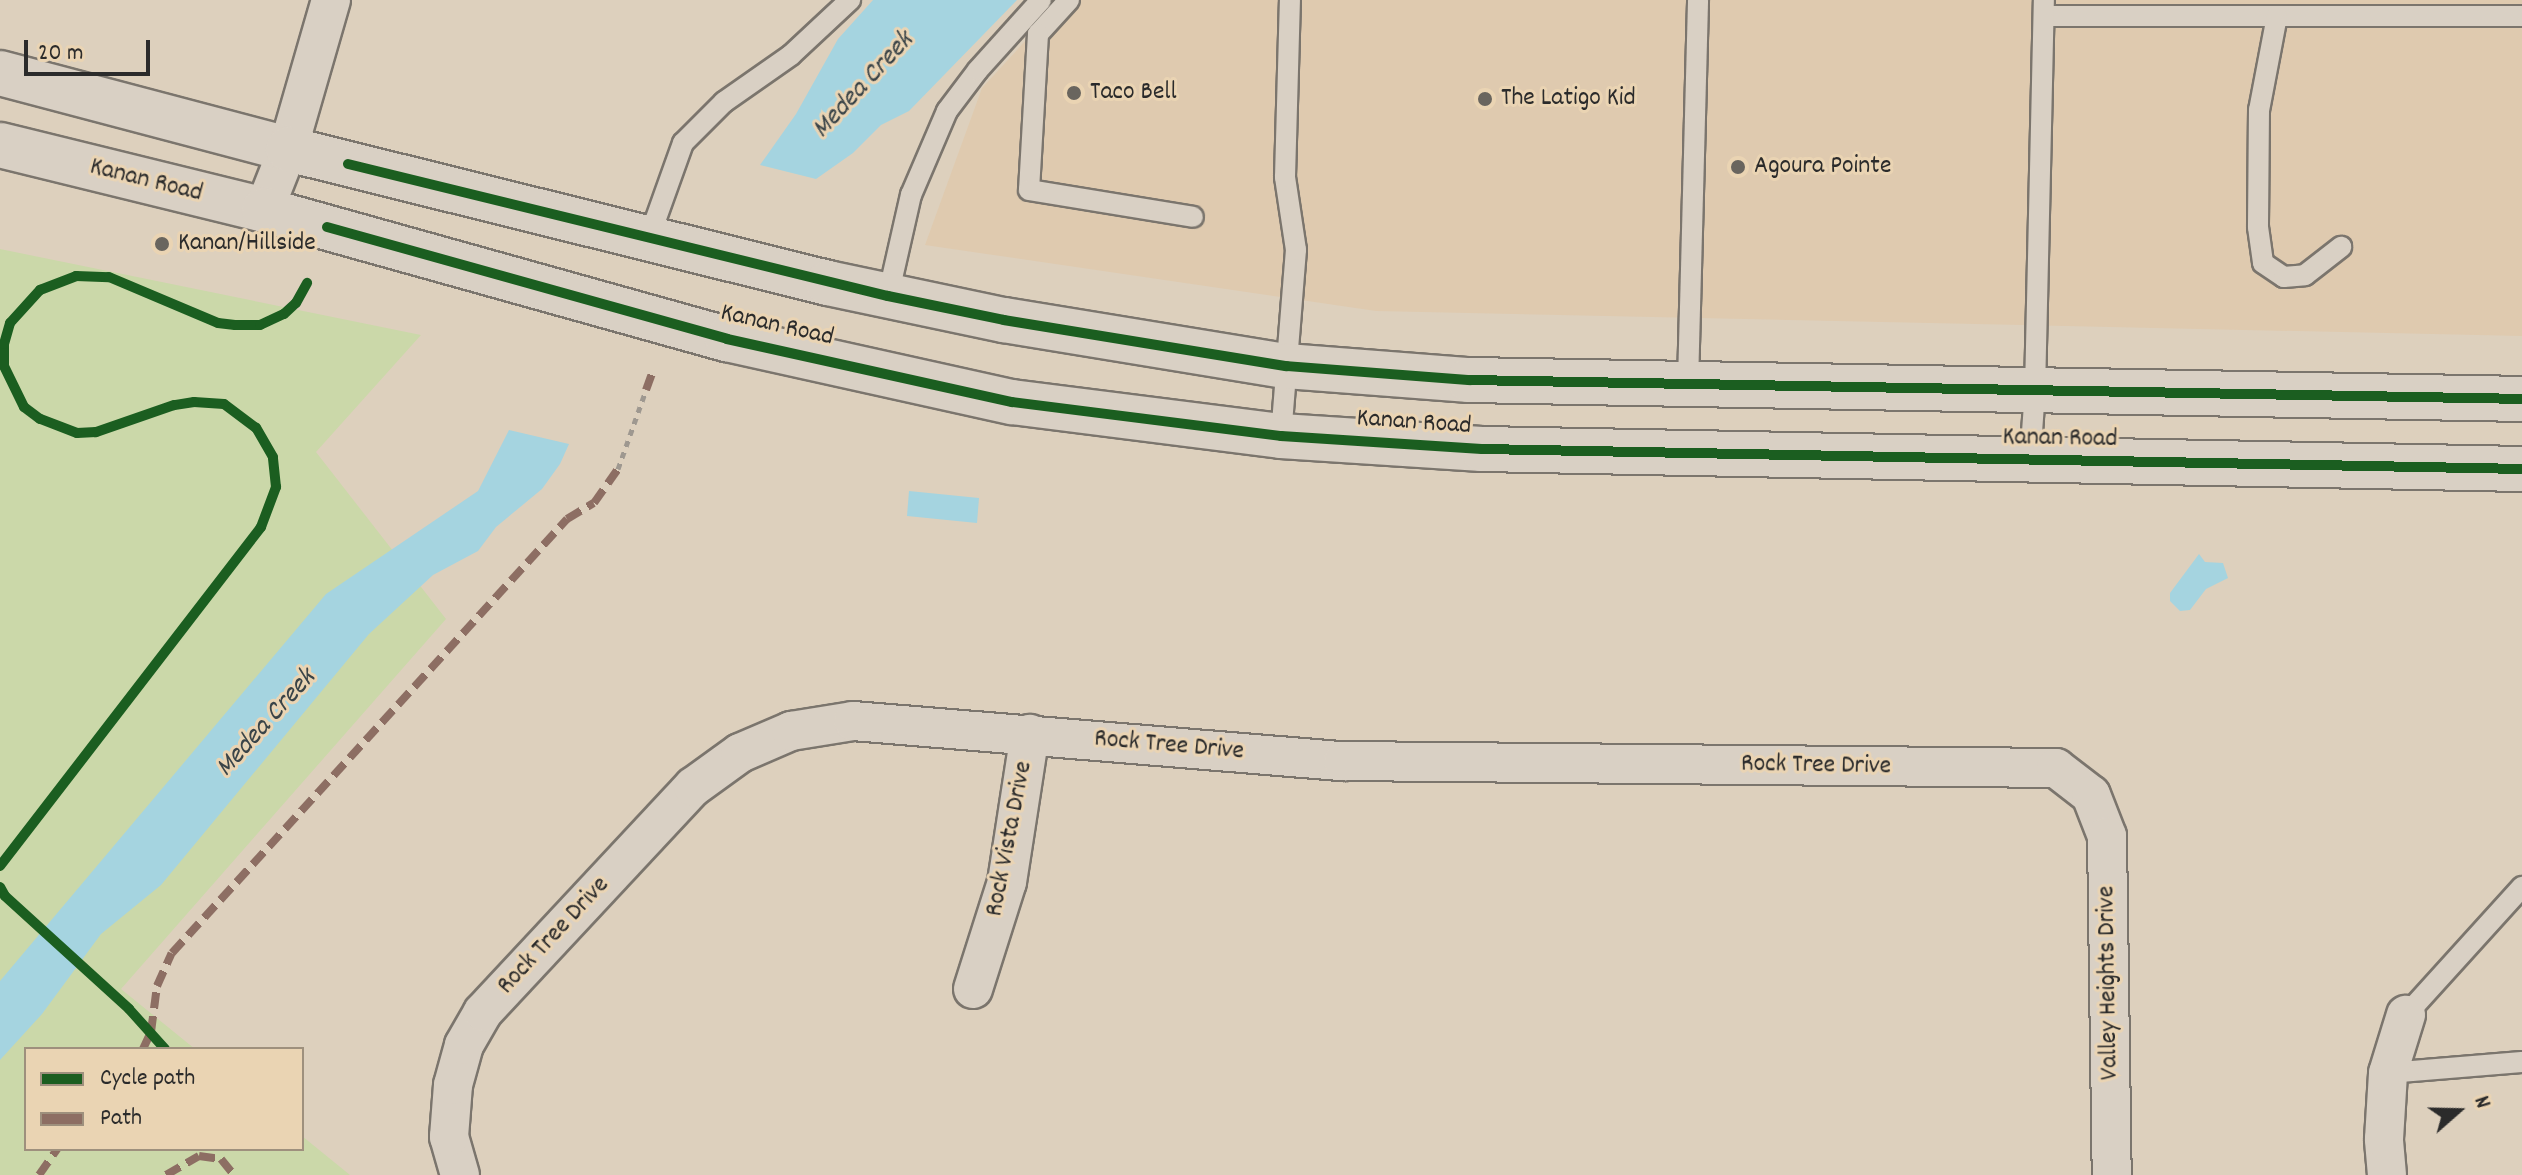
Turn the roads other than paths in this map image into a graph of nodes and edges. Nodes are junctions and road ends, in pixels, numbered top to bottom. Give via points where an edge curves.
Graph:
1 (331, 0) edge
2 (850, 0) edge
3 (1041, 0) edge
4 (1069, 0) edge
5 (1290, 0) edge
6 (1698, 0) edge
7 (2044, 8) edge
8 (2277, 16) junction
9 (2522, 16) edge
10 (0, 73) edge
11 (0, 145) edge
12 (288, 149) junction
13 (264, 210) junction
14 (1193, 217) dead end
15 (649, 238) junction
16 (2341, 247) dead end
17 (888, 296) junction
18 (1286, 366) junction
19 (1688, 384) junction
20 (2035, 391) junction
21 (2522, 399) edge
22 (1281, 436) junction
23 (2030, 460) junction
24 (2522, 469) edge
25 (1030, 734) junction
26 (2091, 795) joint
27 (2522, 887) edge
28 (973, 989) dead end
29 (2406, 1015) joint
30 (2522, 1062) edge
31 (2388, 1073) junction
32 (460, 1175) edge
33 (2112, 1175) edge
34 (2387, 1175) edge

1 - 12 street
2 - 15 lane via 791,55 724,102 683,143
3 - 17 lane via 947,111 911,195
4 - 14 lane via 1038,34 1029,190
5 - 18 lane via 1285,177 1296,250
6 - 19 lane
7 - 8 lane
7 - 20 lane
8 - 9 lane
8 - 16 lane via 2259,110 2258,227 2263,263 2284,277 2305,275
10 - 12 main road, Kanan Road
11 - 13 main road, Kanan Road
12 - 13 street
12 - 15 main road, Kanan Road
13 - 22 main road, Kanan Road via 742,342 1012,402
15 - 17 main road, Kanan Road
17 - 18 main road, Kanan Road
18 - 19 main road, Kanan Road via 1469,380
18 - 22 lane
19 - 20 main road, Kanan Road
20 - 21 main road, Kanan Road
20 - 23 lane
22 - 23 main road, Kanan Road via 1482,449
23 - 24 main road, Kanan Road
25 - 26 street, Rock Tree Drive via 1343,761 2056,768
25 - 28 street, Rock Vista Drive via 1007,882
25 - 32 street, Rock Tree Drive via 853,721 791,731 740,753 693,787 483,1012 464,1045 453,1085 449,1137
26 - 33 street, Valley Heights Drive via 2107,836
27 - 29 lane
29 - 31 street
30 - 31 lane
31 - 34 street

